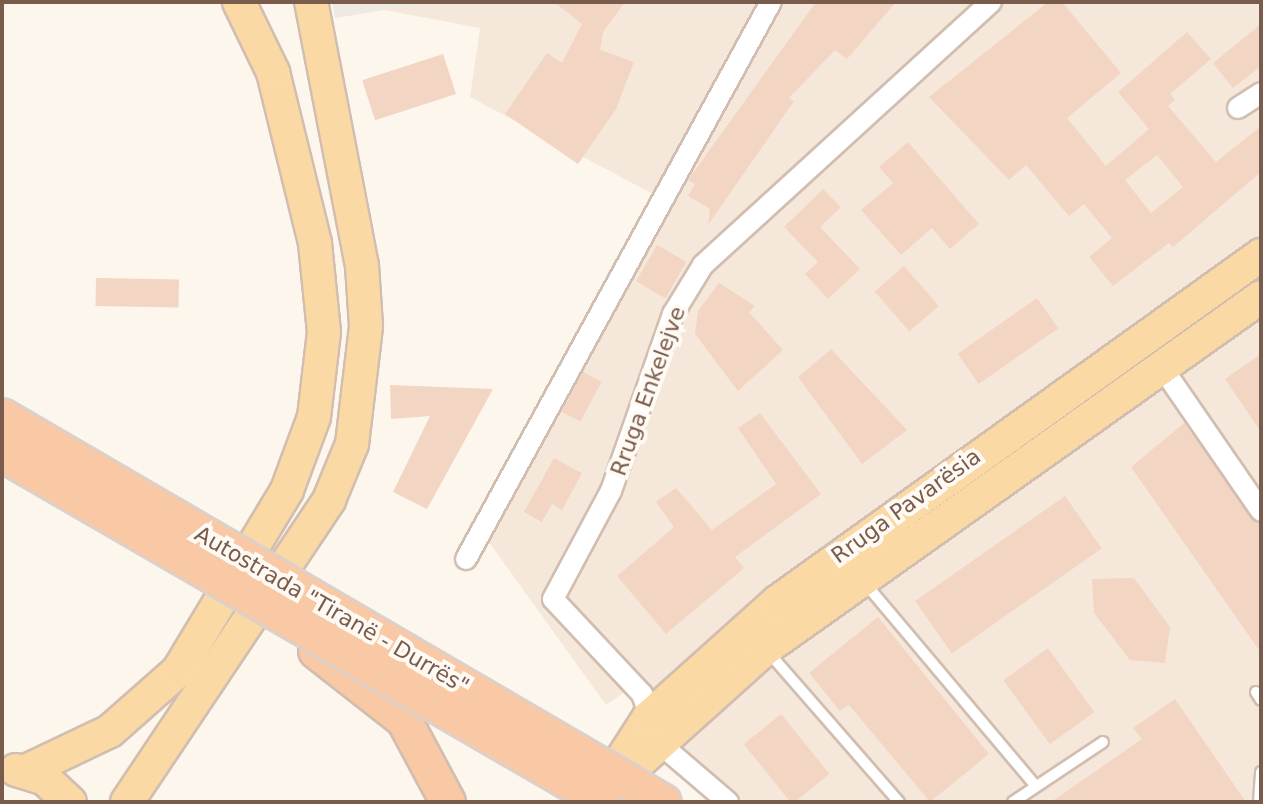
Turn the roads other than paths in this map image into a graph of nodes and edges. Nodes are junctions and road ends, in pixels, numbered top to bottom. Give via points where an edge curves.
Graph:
1 (239, 2) edge
2 (311, 2) edge
3 (771, 2) edge
4 (991, 2) edge
5 (1261, 93) edge
6 (1238, 108) dead end
7 (1261, 255) edge
8 (1261, 297) edge
9 (1161, 366) junction
10 (2, 416) edge
11 (2, 454) edge
12 (1261, 511) edge
13 (466, 559) dead end
14 (860, 577) junction
15 (283, 622) junction
16 (765, 649) junction
17 (654, 730) junction
18 (1103, 742) dead end
19 (13, 771) edge
20 (1261, 772) edge
21 (1036, 786) junction
22 (70, 802) edge
23 (127, 802) edge
24 (448, 802) edge
25 (596, 802) edge
26 (603, 802) edge
27 (664, 802) edge
28 (728, 802) edge
29 (899, 802) edge
30 (1013, 802) edge
31 (1259, 802) edge

1 - 19 main road via 273,72 315,243 324,332 314,417 287,490 178,671 110,731
2 - 23 main road via 362,266 366,326 352,444 322,511
3 - 13 street
4 - 17 street, Rruga Enkelejve via 703,265 673,314 629,452 553,599 642,694
5 - 6 street
7 - 17 main road, Rruga Pavarësia via 787,594
8 - 9 main road, Rruga Pavarësia
9 - 12 street
9 - 14 main road, Rruga Pavarësia
10 - 27 highway, Autostrada "Tiranë - Durrës", bridge
11 - 15 highway, Autostrada "Tiranë - Durrës", bridge
14 - 16 main road, Rruga Pavarësia
14 - 21 lane
15 - 24 highway via 404,720
15 - 26 highway, Autostrada "Tiranë - Durrës", bridge
16 - 17 main road, Rruga Pavarësia
16 - 29 lane
17 - 25 main road, Rruga Pavarësia
17 - 28 street
18 - 21 lane
19 - 22 main road
20 - 31 lane
21 - 30 lane

